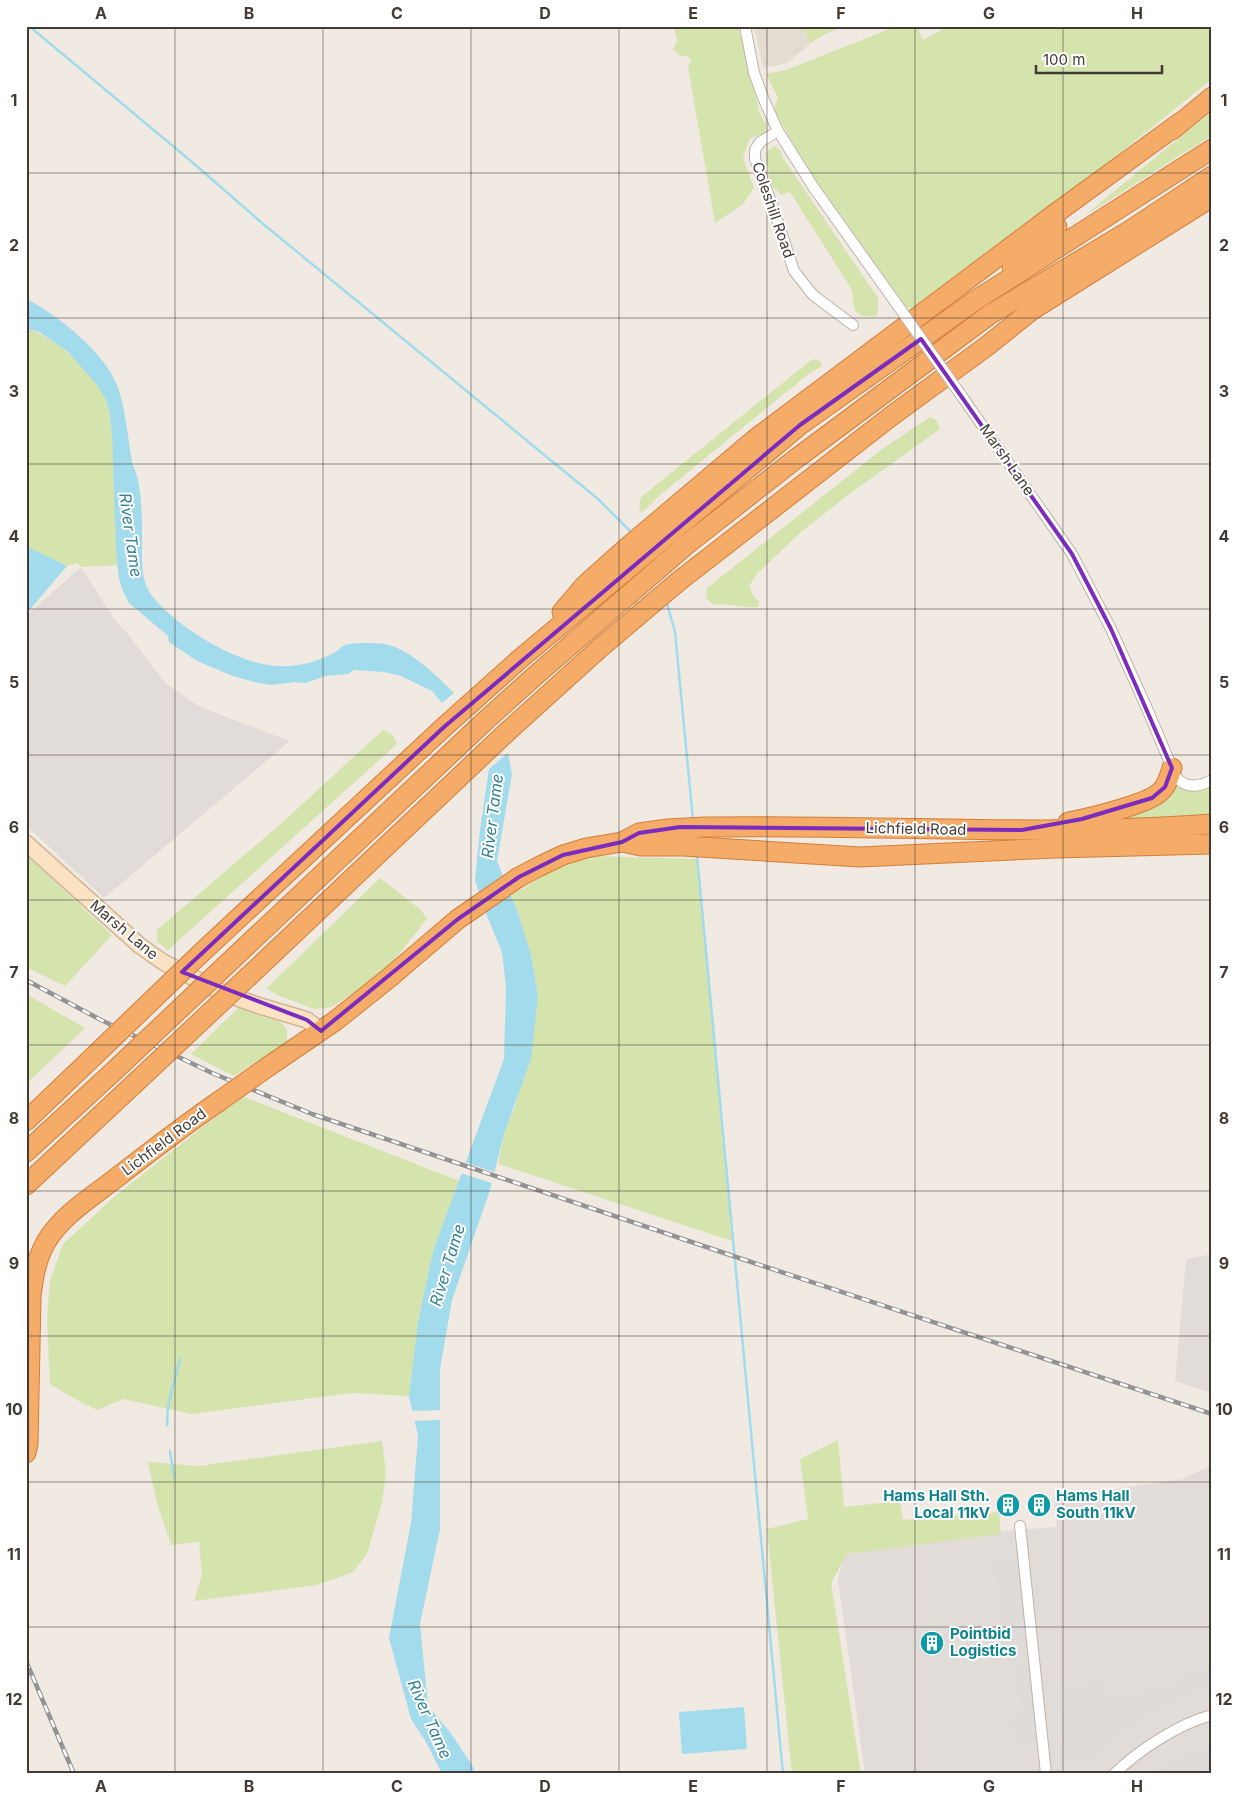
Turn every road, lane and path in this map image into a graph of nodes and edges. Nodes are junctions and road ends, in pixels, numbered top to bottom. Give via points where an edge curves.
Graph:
1 (745, 26) edge
2 (1212, 97) edge
3 (1182, 122) junction
4 (778, 131) junction
5 (1212, 149) edge
6 (1212, 176) edge
7 (1212, 198) edge
8 (1212, 208) edge
9 (976, 300) junction
10 (852, 325) dead end
11 (986, 346) junction
12 (654, 536) junction
13 (1172, 768) junction
14 (1212, 780) edge
15 (1212, 824) edge
16 (1022, 830) junction
17 (622, 842) junction
18 (26, 843) edge
19 (1212, 844) edge
20 (315, 1034) junction
21 (26, 1121) edge
22 (26, 1152) edge
23 (26, 1185) edge
24 (26, 1453) edge
25 (1020, 1526) dead end
26 (1212, 1716) edge
27 (1046, 1774) edge
28 (1114, 1774) edge

1 - 4 street via 754,73
2 - 3 highway
3 - 9 highway via 1041,240
3 - 12 highway via 754,440
4 - 10 street, Coleshill Road via 760,142 755,150 755,159 794,272 813,295
4 - 13 street, Marsh Lane, bridge via 814,188 1072,554 1115,638
5 - 9 highway
6 - 22 highway, bridge via 989,316 797,458 670,560 500,707
7 - 11 highway via 1032,310
8 - 11 highway via 1040,316
9 - 12 highway via 800,425
11 - 23 highway, bridge via 653,603 500,738
12 - 21 highway, bridge via 586,585 521,658 199,955
13 - 14 street, Marsh Lane via 1180,782 1189,786
13 - 16 highway via 1162,791 1152,798 1082,820
15 - 16 highway, Lichfield Road
16 - 17 highway, Lichfield Road via 705,827 639,833
17 - 19 highway, Lichfield Road via 640,846 860,857
17 - 20 highway, Lichfield Road via 563,855 519,877 458,920
18 - 20 main road, Marsh Lane via 139,945 163,962 223,993 307,1020
20 - 24 highway, Lichfield Road, bridge via 187,1123 74,1210 46,1242 33,1274
25 - 27 street
26 - 28 street via 1171,1733 1127,1761

